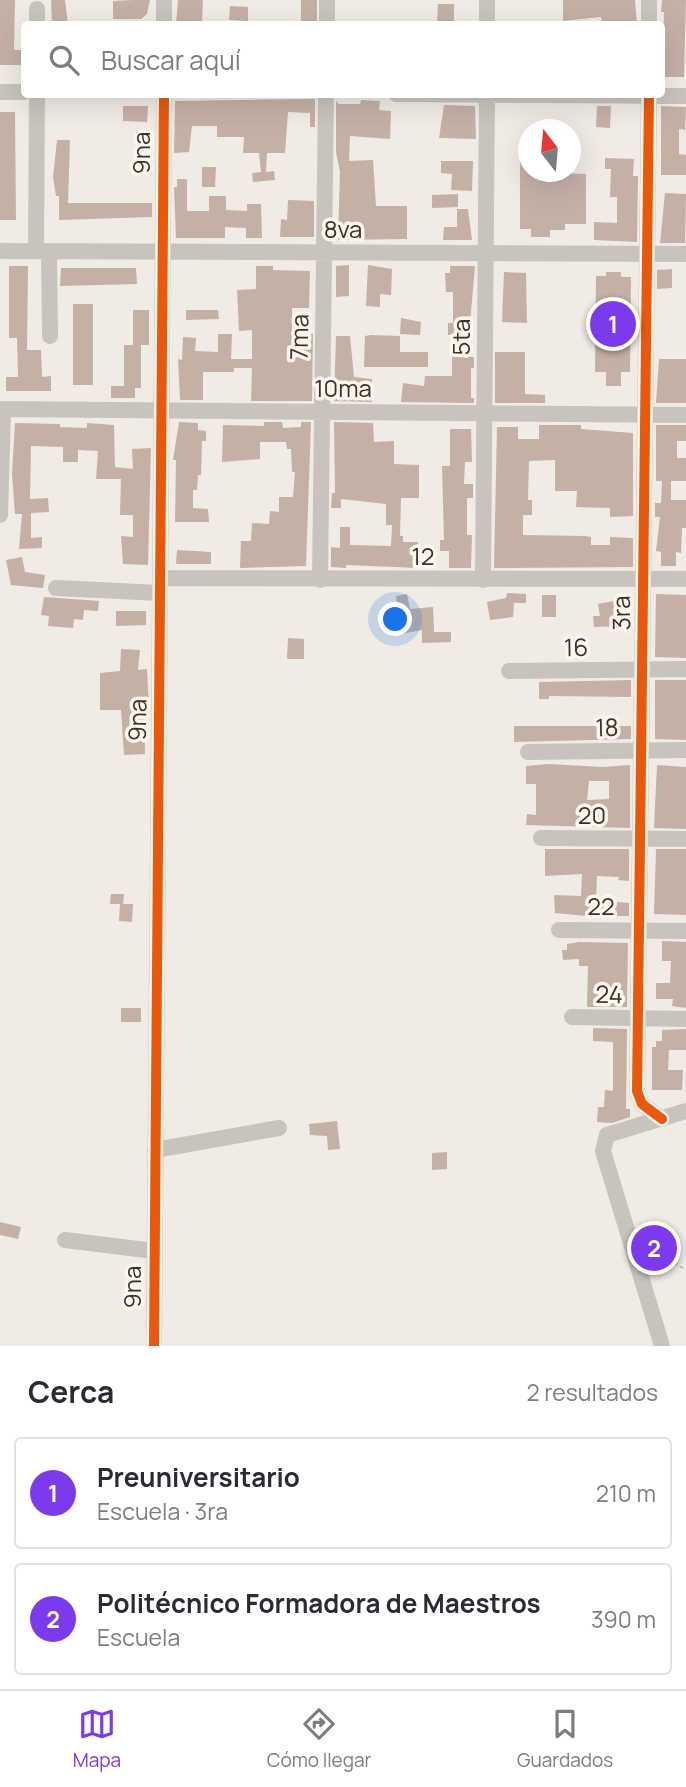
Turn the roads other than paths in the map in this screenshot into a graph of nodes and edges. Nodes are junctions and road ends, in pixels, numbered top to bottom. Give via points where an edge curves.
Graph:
1 (164, 0) edge
2 (327, 0) edge
3 (488, 0) edge
4 (649, 0) edge
5 (164, 21) edge
6 (327, 21) edge
7 (487, 21) edge
8 (649, 21) edge
9 (0, 92) edge
10 (21, 92) edge
11 (665, 95) edge
12 (686, 96) edge
13 (37, 98) edge
14 (164, 98) edge
15 (326, 98) edge
16 (487, 98) edge
17 (649, 98) edge
18 (0, 251) edge
19 (43, 251) junction
20 (163, 252) junction
21 (324, 253) junction
22 (485, 253) junction
23 (646, 254) junction
24 (686, 254) edge
25 (50, 336) dead end
26 (1, 409) edge
27 (162, 411) junction
28 (322, 412) junction
29 (484, 413) junction
30 (645, 414) junction
31 (686, 415) edge
32 (0, 515) edge
33 (686, 579) edge
34 (320, 580) junction
35 (483, 580) junction
36 (642, 580) junction
37 (160, 585) junction
38 (56, 588) dead end
39 (686, 669) edge
40 (644, 670) junction
41 (509, 671) dead end
42 (686, 750) edge
43 (641, 751) junction
44 (528, 752) dead end
45 (541, 838) dead end
46 (640, 838) junction
47 (686, 839) edge
48 (559, 930) dead end
49 (639, 930) junction
50 (686, 931) edge
51 (572, 1017) dead end
52 (639, 1019) junction
53 (686, 1019) edge
54 (686, 1111) edge
55 (662, 1119) junction
56 (279, 1128) dead end
57 (155, 1150) junction
58 (65, 1240) dead end
59 (154, 1251) junction
60 (154, 1346) edge
61 (662, 1346) edge

1 - 5 street
2 - 6 street
3 - 7 street
4 - 8 street
9 - 10 street
11 - 12 street
13 - 19 street
14 - 20 street, 9na
15 - 21 street, 7ma
16 - 22 street, 5ta
17 - 23 street, 3ra
18 - 19 street, 8va
19 - 20 street, 8va
19 - 25 street
20 - 21 street, 8va
20 - 27 street, 9na
21 - 22 street, 8va
21 - 28 street, 7ma
22 - 23 street, 8va
22 - 29 street, 5ta
23 - 24 street, 8va
23 - 30 street, 3ra
26 - 27 street, 10ma
26 - 32 street
27 - 28 street, 10ma
27 - 37 street, 9na
28 - 29 street, 10ma
28 - 34 street, 7ma
29 - 30 street, 10ma
29 - 35 street, 5ta
30 - 31 street, 10ma
30 - 36 street, 3ra
33 - 36 street, 12
34 - 35 street, 12
34 - 37 street, 12
35 - 36 street, 12
36 - 40 street, 3ra
37 - 38 street, 12
37 - 57 street, 9na
39 - 40 street, 16
40 - 41 street, 16
40 - 43 street, 3ra
42 - 43 street, 18
43 - 44 street, 18
43 - 46 street, 3ra
45 - 46 street, 20
46 - 47 street, 20
46 - 49 street, 3ra
48 - 49 street, 22
49 - 50 street, 22
49 - 52 street, 3ra
51 - 52 street, 24
52 - 53 street, 24
52 - 55 street, 3ra via 637,1091 642,1104
54 - 55 street
55 - 61 street via 607,1135 603,1151
56 - 57 street
57 - 59 street, 9na
58 - 59 street
59 - 60 street, 9na

